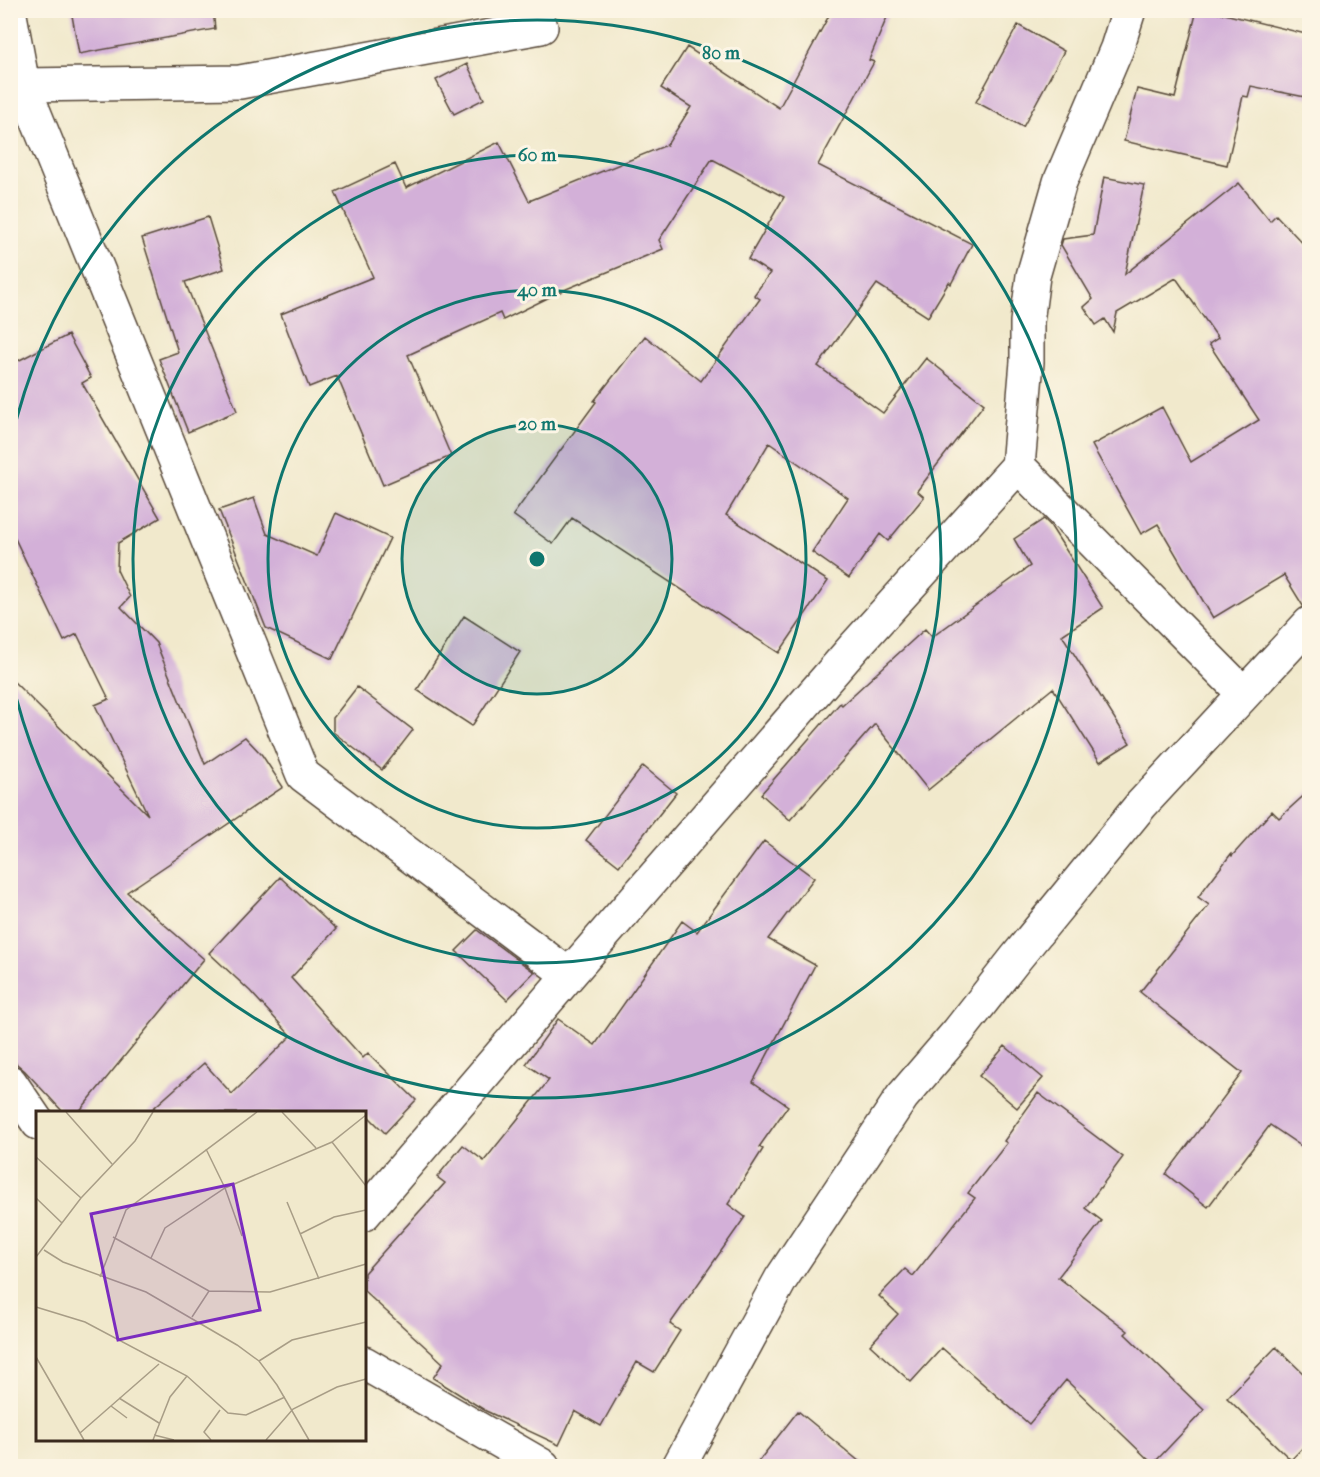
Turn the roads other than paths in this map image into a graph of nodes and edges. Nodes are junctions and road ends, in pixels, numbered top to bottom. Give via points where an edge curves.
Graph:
1 (1129, 10) edge
2 (10, 15) edge
3 (541, 27) dead end
4 (17, 87) edge
5 (1018, 466) junction
6 (1310, 623) edge
7 (1243, 693) junction
8 (568, 975) junction
9 (10, 1082) edge
10 (36, 1120) edge
11 (366, 1212) edge
12 (366, 1364) edge
13 (543, 1467) edge
14 (679, 1467) edge

1 - 5 street via 1060,182 1033,276
2 - 4 street
3 - 4 street via 240,82
4 - 8 street via 303,775
5 - 7 street
5 - 8 street
6 - 7 street
7 - 14 street via 1141,805 902,1097 781,1279
8 - 11 street
9 - 10 street
12 - 13 street

